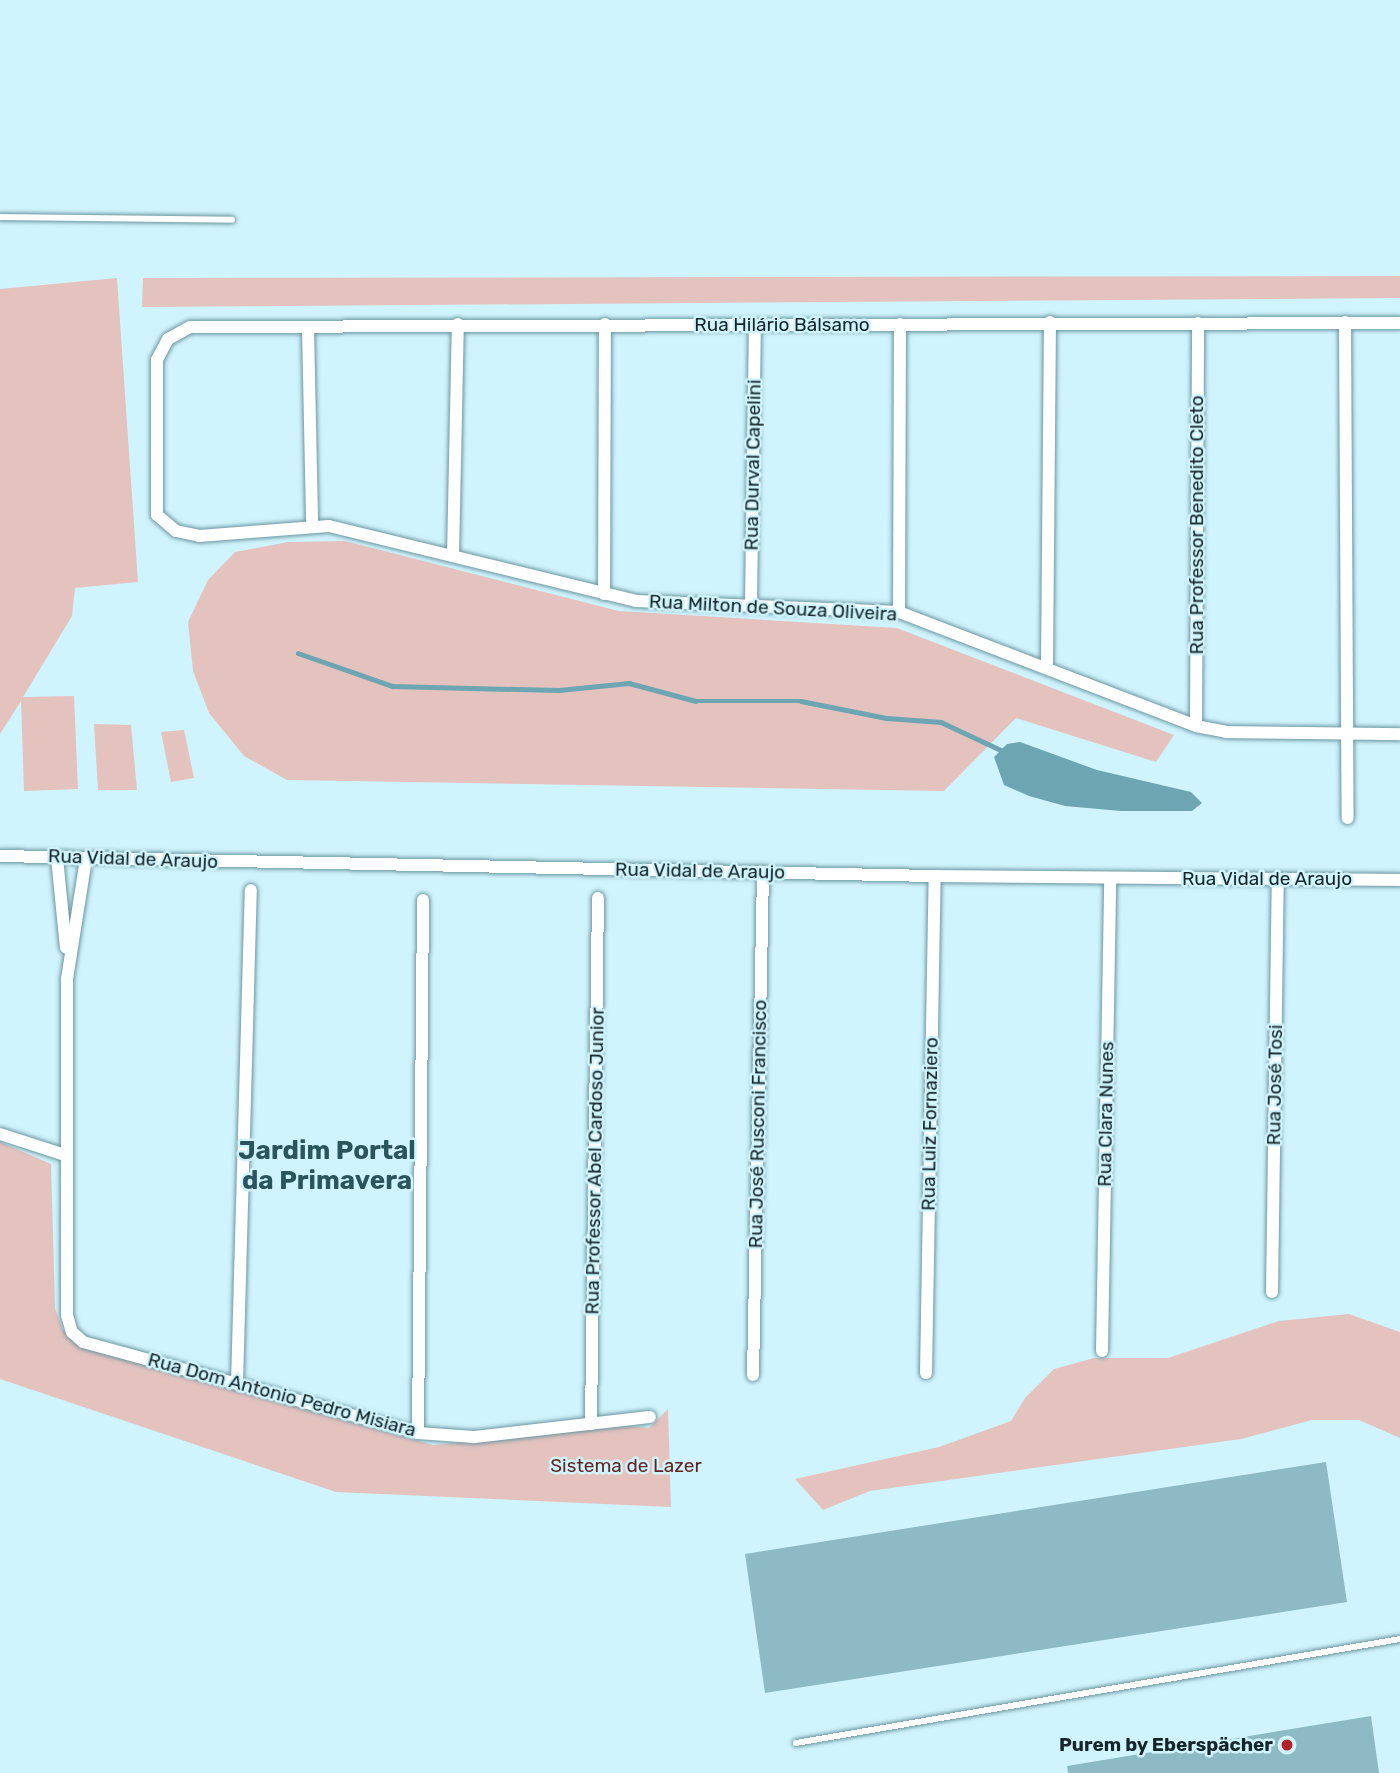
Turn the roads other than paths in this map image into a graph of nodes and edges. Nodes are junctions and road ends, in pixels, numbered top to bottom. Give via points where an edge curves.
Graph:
1 (0, 217) edge
2 (232, 220) dead end
3 (1050, 322) junction
4 (1345, 322) junction
5 (1198, 323) junction
6 (1400, 323) edge
7 (458, 324) junction
8 (605, 324) junction
9 (900, 324) junction
10 (755, 326) junction
11 (308, 327) junction
12 (312, 525) junction
13 (176, 531) joint
14 (453, 556) junction
15 (604, 594) junction
16 (751, 604) junction
17 (899, 612) junction
18 (1047, 665) junction
19 (1196, 726) junction
20 (1349, 733) junction
21 (1400, 734) edge
22 (1348, 818) dead end
23 (0, 856) edge
24 (57, 858) junction
25 (86, 859) junction
26 (763, 872) junction
27 (935, 876) junction
28 (1110, 878) junction
29 (1278, 878) junction
30 (1400, 880) edge
31 (251, 890) dead end
32 (598, 898) dead end
33 (423, 900) dead end
34 (68, 964) junction
35 (0, 1133) edge
36 (65, 1155) junction
37 (1272, 1292) dead end
38 (1102, 1350) dead end
39 (926, 1373) dead end
40 (753, 1375) dead end
41 (237, 1384) junction
42 (650, 1417) dead end
43 (591, 1423) junction
44 (418, 1433) junction
45 (1400, 1639) edge
46 (796, 1743) dead end

1 - 2 lane
3 - 5 street, Rua Hilário Bálsamo
3 - 9 street, Rua Hilário Bálsamo
3 - 18 street
4 - 5 street, Rua Hilário Bálsamo
4 - 6 street, Rua Hilário Bálsamo
4 - 20 street
5 - 19 street, Rua Professor Benedito Cleto
7 - 8 street, Rua Hilário Bálsamo
7 - 11 street, Rua Hilário Bálsamo
7 - 14 street
8 - 10 street, Rua Hilário Bálsamo
8 - 15 street
9 - 10 street, Rua Hilário Bálsamo
9 - 17 street
10 - 16 street, Rua Durval Capelini
11 - 12 street
11 - 13 street, Rua Hilário Bálsamo via 190,327 168,339 157,360 157,515
12 - 13 street, Rua Milton de Souza Oliveira via 199,536
12 - 14 street, Rua Milton de Souza Oliveira
14 - 15 street, Rua Milton de Souza Oliveira
15 - 16 street, Rua Milton de Souza Oliveira via 636,601
16 - 17 street, Rua Milton de Souza Oliveira
17 - 18 street, Rua Milton de Souza Oliveira
18 - 19 street, Rua Milton de Souza Oliveira
19 - 20 street, Rua Milton de Souza Oliveira via 1226,732
20 - 21 street, Rua Milton de Souza Oliveira
20 - 22 street
23 - 24 street, Rua Vidal de Araujo
24 - 25 street, Rua Vidal de Araujo
24 - 34 street
25 - 26 street, Rua Vidal de Araujo
25 - 34 street
26 - 27 street, Rua Vidal de Araujo
26 - 40 street, Rua José Rusconi Francisco
27 - 28 street, Rua Vidal de Araujo
27 - 39 street, Rua Luiz Fornaziero
28 - 29 street, Rua Vidal de Araujo
28 - 38 street, Rua Clara Nunes
29 - 30 street, Rua Vidal de Araujo
29 - 37 street, Rua José Tosi
31 - 41 street
32 - 43 street, Rua Professor Abel Cardoso Junior
33 - 44 street
34 - 36 street
35 - 36 street
36 - 41 street, Rua Dom Antonio Pedro Misiara via 67,1315 72,1332 83,1342
41 - 44 street, Rua Dom Antonio Pedro Misiara
42 - 43 street, Rua Dom Antonio Pedro Misiara
43 - 44 street, Rua Dom Antonio Pedro Misiara via 474,1437
45 - 46 lane

